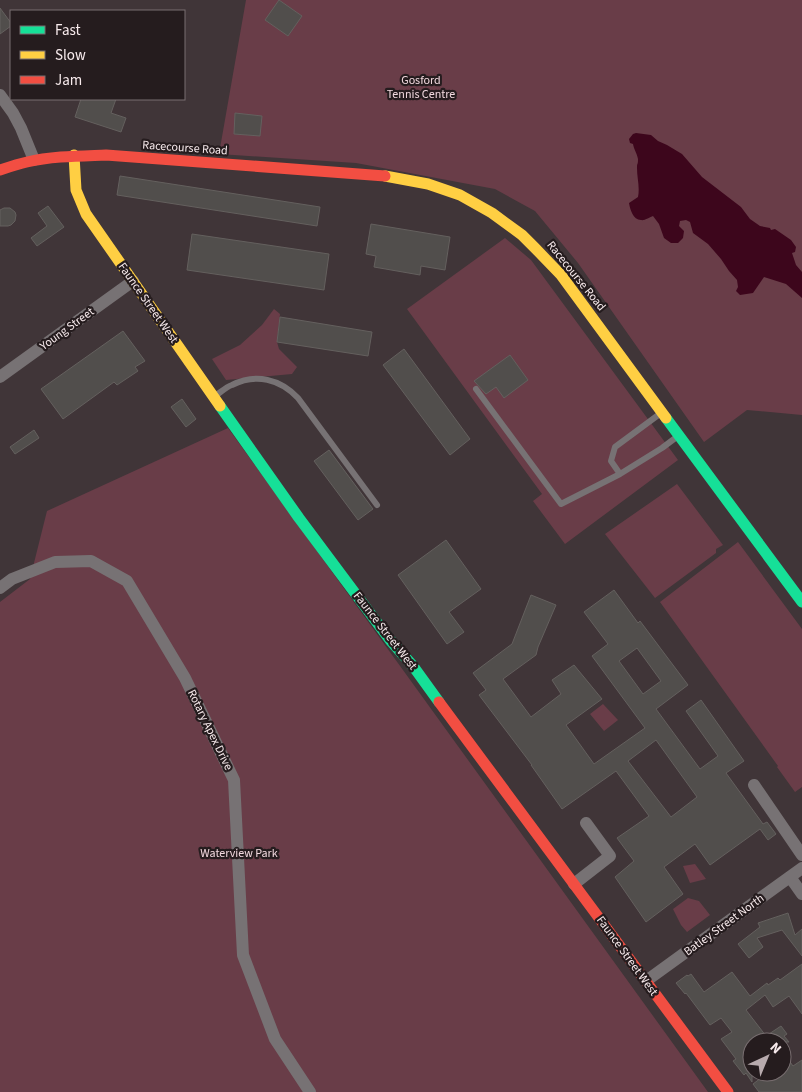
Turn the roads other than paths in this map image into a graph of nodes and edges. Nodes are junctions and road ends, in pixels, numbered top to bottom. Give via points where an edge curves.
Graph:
1 (0, 95) edge
2 (74, 155) junction
3 (34, 160) junction
4 (0, 170) edge
5 (133, 282) junction
6 (0, 377) edge
7 (476, 389) dead end
8 (214, 397) junction
9 (662, 412) junction
10 (679, 435) junction
11 (620, 474) junction
12 (377, 505) dead end
13 (0, 588) edge
14 (802, 602) edge
15 (754, 785) dead end
16 (586, 823) dead end
17 (802, 855) edge
18 (802, 868) edge
19 (790, 877) junction
20 (574, 884) junction
21 (802, 894) edge
22 (646, 981) junction
23 (310, 1092) edge
24 (728, 1092) edge

1 - 3 street via 21,128
2 - 3 street, Racecourse Road
2 - 5 street, Faunce Street West via 79,199
2 - 9 street, Racecourse Road via 386,176 422,182 458,194 504,220 546,257
3 - 4 street, Racecourse Road
5 - 6 street, Young Street
5 - 8 street, Faunce Street West
7 - 11 lane via 561,504
8 - 12 lane via 231,385 249,380 268,380 285,386 298,398
8 - 20 street, Faunce Street West via 299,518
9 - 10 street, Racecourse Road
9 - 11 lane via 614,447 611,461
10 - 11 lane
10 - 14 street, Racecourse Road
13 - 23 street, Rotary Apex Drive via 12,579 55,562 92,561 127,581 180,670 234,780 242,955 275,1039
15 - 17 street
16 - 20 street via 610,856
18 - 19 street, Batley Street North
19 - 21 street
19 - 22 street, Batley Street North
20 - 22 street, Faunce Street West
22 - 24 street, Faunce Street West

